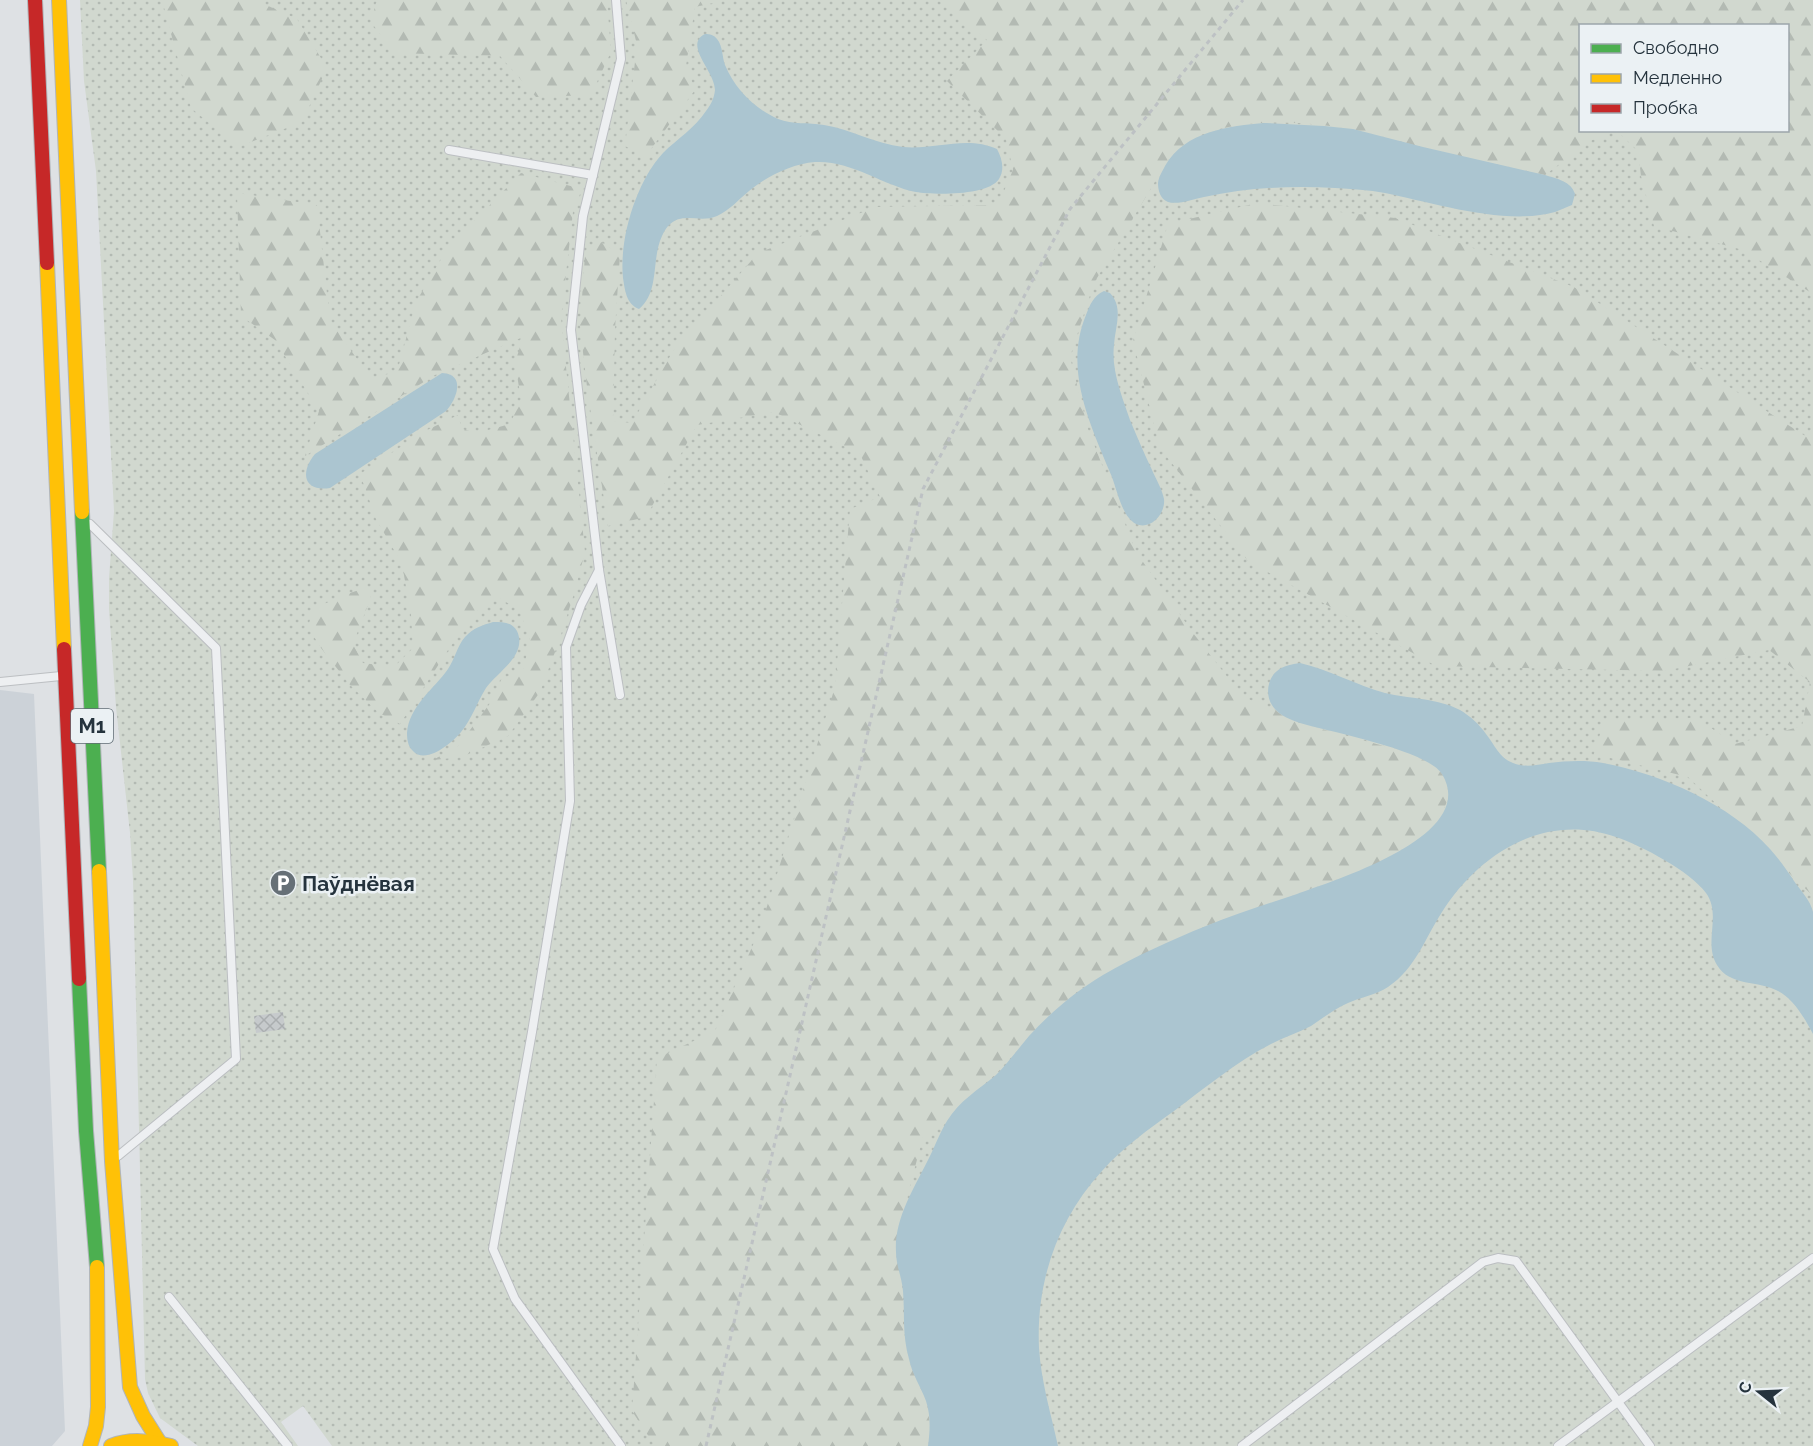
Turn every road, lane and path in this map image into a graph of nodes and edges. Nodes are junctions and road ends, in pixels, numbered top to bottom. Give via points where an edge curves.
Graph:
1 (35, 0) edge
2 (59, 0) edge
3 (616, 0) edge
4 (1243, 0) edge
5 (448, 150) dead end
6 (593, 175) junction
7 (83, 517) junction
8 (599, 570) junction
9 (66, 676) junction
10 (0, 681) edge
11 (620, 695) dead end
12 (112, 1161) junction
13 (1813, 1258) edge
14 (170, 1298) dead end
15 (1618, 1402) junction
16 (166, 1445) edge
17 (90, 1446) edge
18 (111, 1446) edge
19 (288, 1446) edge
20 (621, 1446) edge
21 (706, 1446) edge
22 (1242, 1446) edge
23 (1558, 1446) edge
24 (1650, 1446) edge

1 - 9 highway, М1
2 - 7 highway, М1
3 - 6 lane via 621,59
4 - 21 path via 1070,209 923,489
5 - 6 lane
6 - 8 lane via 583,216 571,330
7 - 12 highway, М1
7 - 12 lane via 216,648 236,1059
8 - 11 lane
8 - 20 lane via 580,605 566,647 570,801 493,1249 515,1299
9 - 10 lane
9 - 17 highway, М1 via 86,1131 98,1282 98,1407
12 - 16 highway, М1 via 130,1387 143,1420
13 - 15 lane
14 - 19 lane
15 - 22 lane via 1516,1261 1498,1258 1483,1262
15 - 23 lane
15 - 24 lane
16 - 18 highway, М1 via 148,1440

